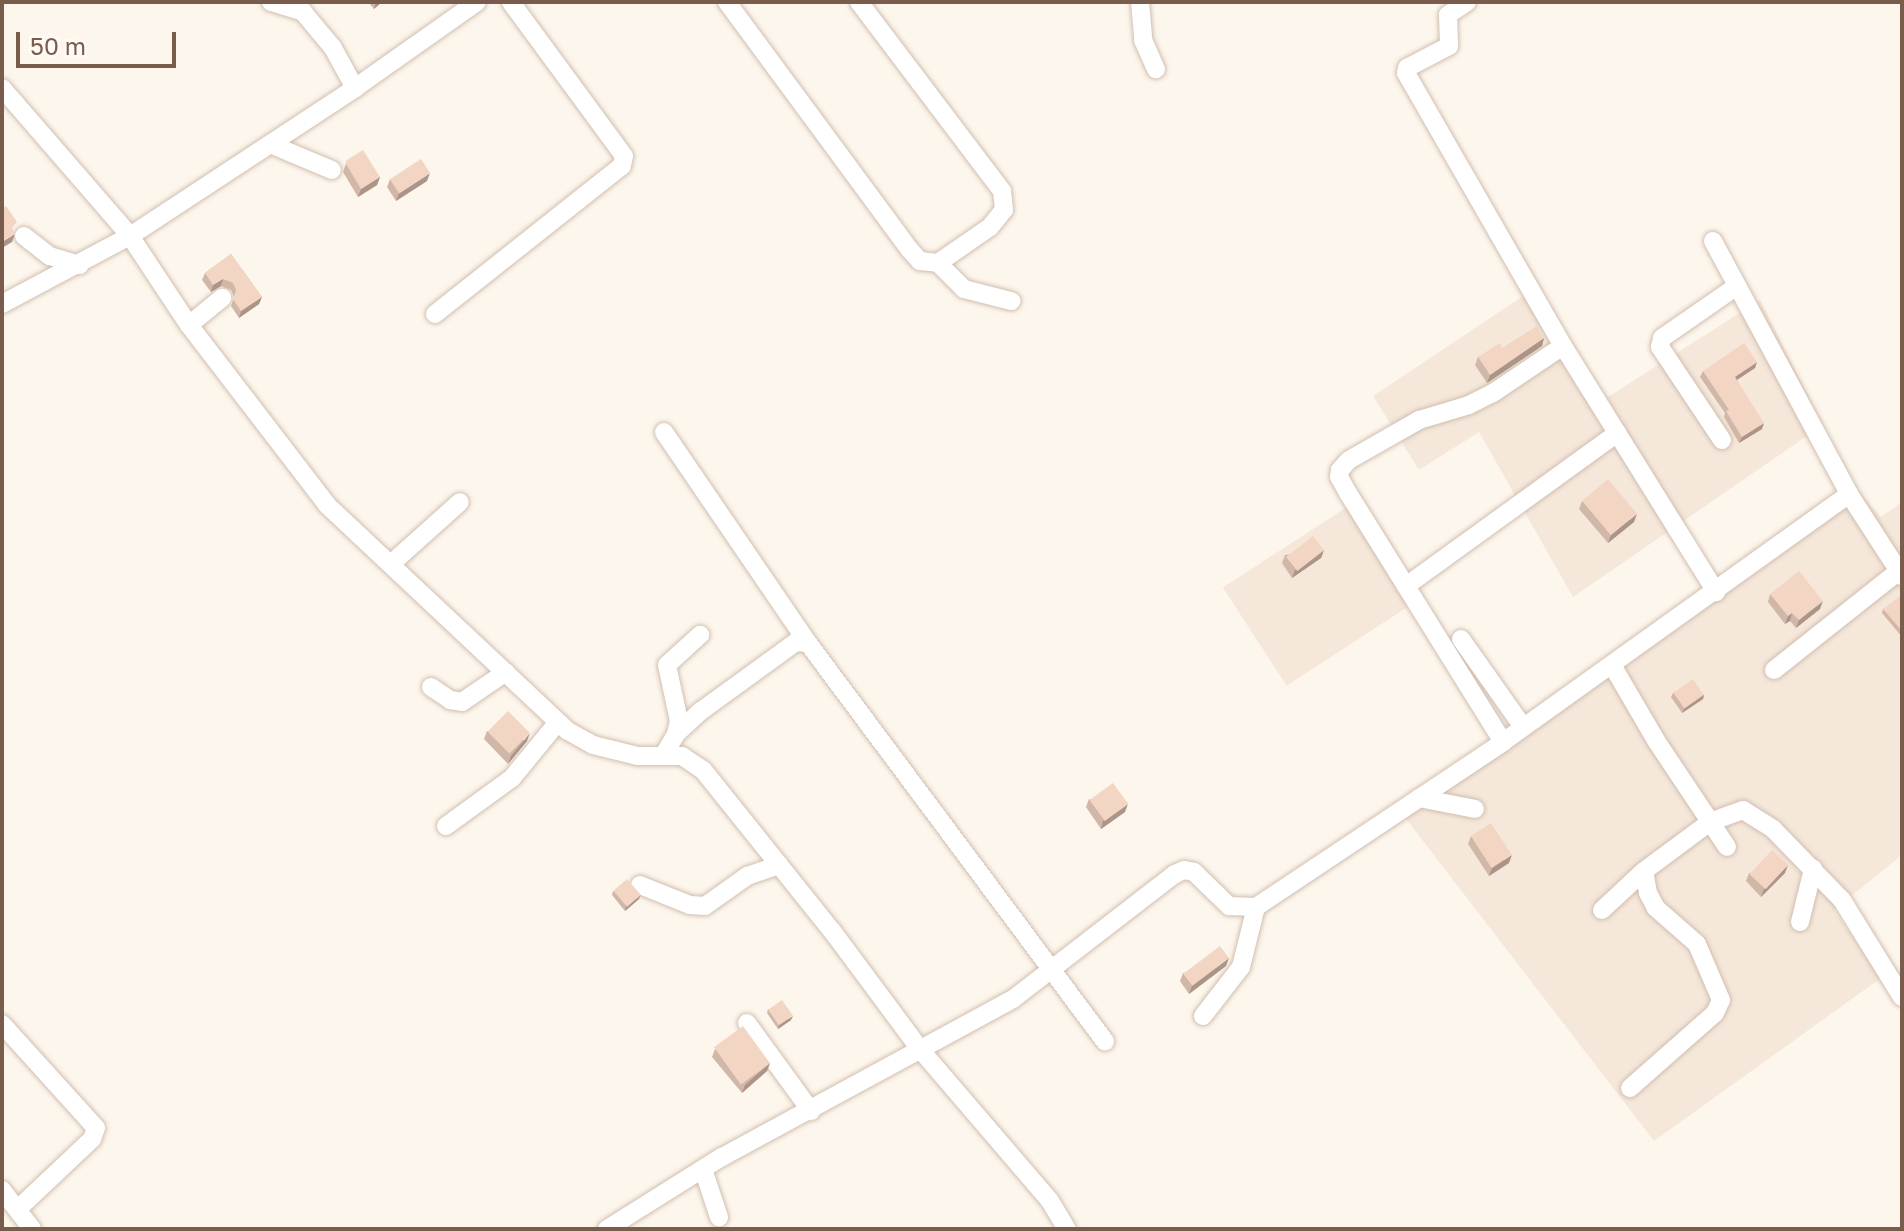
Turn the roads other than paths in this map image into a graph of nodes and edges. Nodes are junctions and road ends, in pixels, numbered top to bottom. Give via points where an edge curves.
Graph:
1 (271, 2) edge
2 (477, 2) edge
3 (511, 2) edge
4 (727, 2) edge
5 (859, 2) edge
6 (1140, 2) edge
7 (1467, 2) edge
8 (1156, 69) dead end
9 (2, 88) edge
10 (355, 88) junction
11 (270, 144) junction
12 (332, 170) dead end
13 (24, 236) dead end
14 (130, 236) junction
15 (1713, 241) dead end
16 (938, 263) junction
17 (80, 265) junction
18 (1737, 286) junction
19 (222, 298) dead end
20 (1011, 301) dead end
21 (2, 304) edge
22 (435, 314) dead end
23 (189, 325) junction
24 (1563, 346) junction
25 (664, 432) dead end
26 (1617, 433) junction
27 (1722, 440) dead end
28 (1849, 494) junction
29 (460, 502) dead end
30 (392, 563) junction
31 (1900, 574) edge
32 (1406, 586) junction
33 (1716, 592) junction
34 (700, 635) dead end
35 (1461, 639) dead end
36 (808, 643) junction
37 (1612, 665) junction
38 (1774, 670) dead end
39 (506, 672) junction
40 (431, 687) dead end
41 (558, 722) junction
42 (1523, 727) junction
43 (676, 734) junction
44 (1503, 742) junction
45 (663, 756) junction
46 (1419, 798) junction
47 (1475, 809) dead end
48 (1710, 822) junction
49 (446, 826) dead end
50 (1727, 847) dead end
51 (779, 865) junction
52 (1813, 869) junction
53 (1644, 871) junction
54 (640, 885) dead end
55 (1256, 907) junction
56 (1602, 910) dead end
57 (1800, 922) dead end
58 (1052, 969) junction
59 (1902, 997) edge
60 (1203, 1016) dead end
61 (747, 1023) dead end
62 (2, 1024) edge
63 (1105, 1041) dead end
64 (919, 1048) junction
65 (1630, 1088) dead end
66 (811, 1111) junction
67 (703, 1169) junction
68 (2, 1190) edge
69 (18, 1209) junction
70 (719, 1217) dead end
71 (32, 1229) edge
72 (607, 1229) edge
73 (1067, 1229) edge

1 - 10 street via 303,12 333,48
2 - 10 street
3 - 22 street via 624,156 622,166
4 - 16 street via 910,250 920,261
5 - 16 street via 1002,191 1004,210 990,227
6 - 8 street via 1143,40
7 - 24 street via 1448,15 1449,46 1406,72
9 - 14 street
10 - 11 street
11 - 12 street
11 - 14 street
13 - 17 street via 50,256
14 - 17 street
14 - 23 street
15 - 18 street
16 - 20 street via 964,289
17 - 21 street
18 - 27 street via 1662,338 1660,347
18 - 28 street
19 - 23 street
23 - 30 street via 327,505
24 - 26 street
24 - 32 street via 1493,393 1419,420 1340,470 1339,477
25 - 36 street
26 - 32 street
26 - 33 street
28 - 31 street
28 - 33 street
29 - 30 street
30 - 39 street
31 - 38 street
32 - 44 street
33 - 37 street
34 - 43 street via 667,665 679,721
35 - 42 street
36 - 43 street via 796,642 782,651
36 - 58 street
37 - 42 street
37 - 48 street
39 - 40 street via 462,702
39 - 41 street
41 - 45 street via 593,745
41 - 49 street via 512,778
42 - 44 street
43 - 45 street
44 - 46 street
45 - 51 street via 682,756 703,770
46 - 47 street
46 - 55 street
48 - 50 street
48 - 52 street via 1743,810 1773,829
48 - 53 street
51 - 54 street via 747,876 705,906
51 - 64 street
52 - 57 street
52 - 59 street via 1842,900
53 - 56 street
53 - 65 street via 1656,908 1697,944 1721,1000 1715,1013
55 - 58 street via 1229,906 1194,872 1184,870
55 - 60 street via 1241,967
58 - 63 street
58 - 64 street via 1013,999
61 - 66 street
62 - 69 street via 96,1128 92,1139
64 - 66 street
64 - 73 street via 1050,1201
66 - 67 street
67 - 70 street
67 - 72 street
68 - 69 street
69 - 71 street

